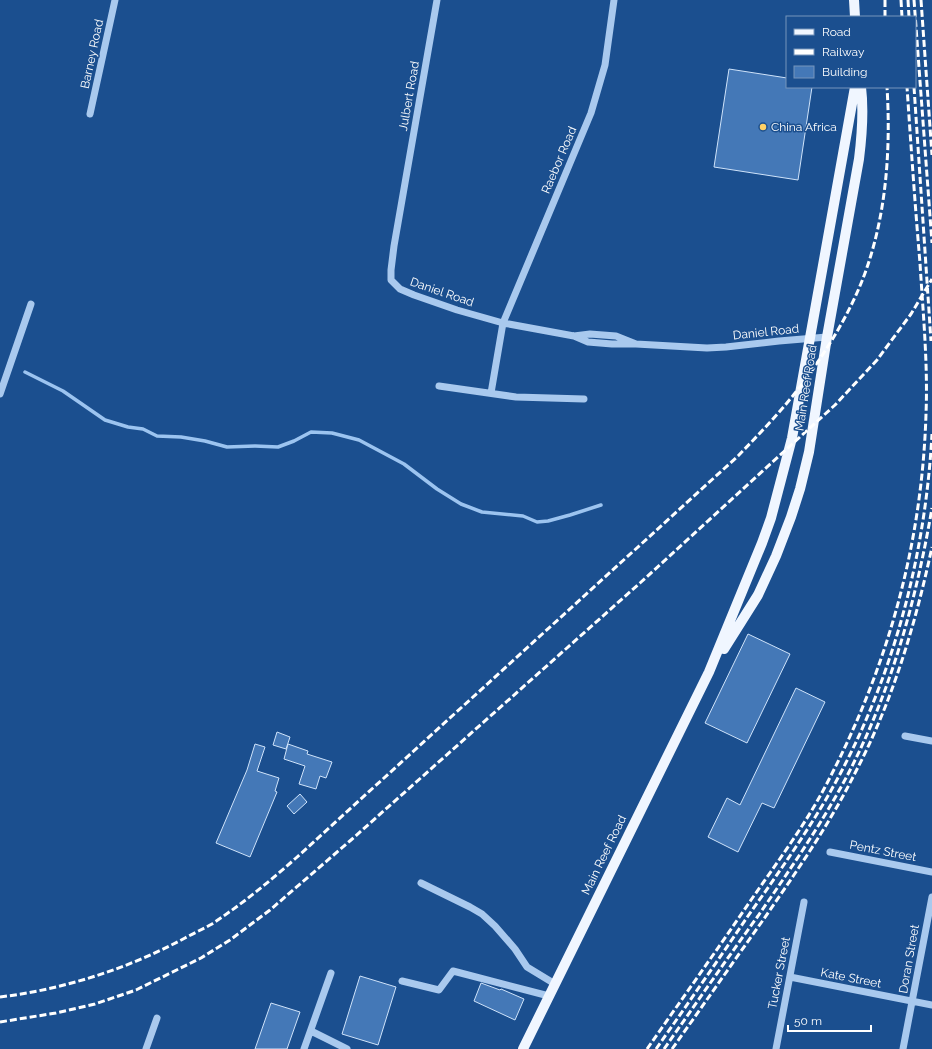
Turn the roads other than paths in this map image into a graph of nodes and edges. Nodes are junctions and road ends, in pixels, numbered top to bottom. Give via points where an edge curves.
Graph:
1 (115, 0) edge
2 (436, 0) edge
3 (614, 0) edge
4 (854, 0) edge
5 (855, 16) edge
6 (855, 88) edge
7 (861, 88) edge
8 (90, 114) dead end
9 (402, 195) joint
10 (31, 304) dead end
11 (503, 323) junction
12 (827, 337) junction
13 (810, 339) junction
14 (439, 386) dead end
15 (491, 393) junction
16 (0, 394) edge
17 (584, 399) dead end
18 (816, 403) junction
19 (798, 404) junction
20 (709, 672) junction
21 (905, 736) dead end
22 (932, 741) edge
23 (830, 852) dead end
24 (932, 872) edge
25 (421, 883) dead end
26 (932, 897) edge
27 (804, 902) dead end
28 (330, 973) dead end
29 (790, 977) junction
30 (402, 981) dead end
31 (555, 984) junction
32 (549, 996) junction
33 (913, 1001) junction
34 (932, 1005) edge
35 (157, 1018) dead end
36 (311, 1031) junction
37 (146, 1049) edge
38 (304, 1049) edge
39 (347, 1049) edge
40 (523, 1049) edge
41 (776, 1049) edge
42 (903, 1049) edge

1 - 8 street, Barney Road
2 - 9 street, Julbert Road
3 - 11 street, Raebor Road via 605,65 591,113
4 - 5 main road
6 - 13 main road, Main Reef Road
7 - 12 main road, Main Reef Road via 863,100 859,159
9 - 11 street, Daniel Road via 390,270 394,285 428,300
10 - 16 street
11 - 13 street, Daniel Road via 574,336 588,342 612,344 707,348
11 - 15 street, Raebor Road
12 - 13 street, Daniel Road
12 - 18 main road, Main Reef Road
13 - 19 main road, Main Reef Road
14 - 15 street
15 - 17 street via 516,397
18 - 19 main road
18 - 20 main road, Main Reef Road via 809,452 791,517 776,556 758,595
19 - 20 main road, Main Reef Road via 771,518
20 - 31 main road, Main Reef Road
21 - 22 street
23 - 24 street, Pentz Street
25 - 31 street via 482,914 516,949 527,967
26 - 33 street, Doran Street
27 - 29 street, Tucker Street
28 - 36 street
29 - 33 street, Kate Street
29 - 41 street, Tucker Street
30 - 32 street via 439,990 453,971
31 - 32 main road, Main Reef Road
32 - 40 main road, Main Reef Road
33 - 34 street, Kate Street
33 - 42 street, Doran Street
35 - 37 street
36 - 38 street
36 - 39 street

